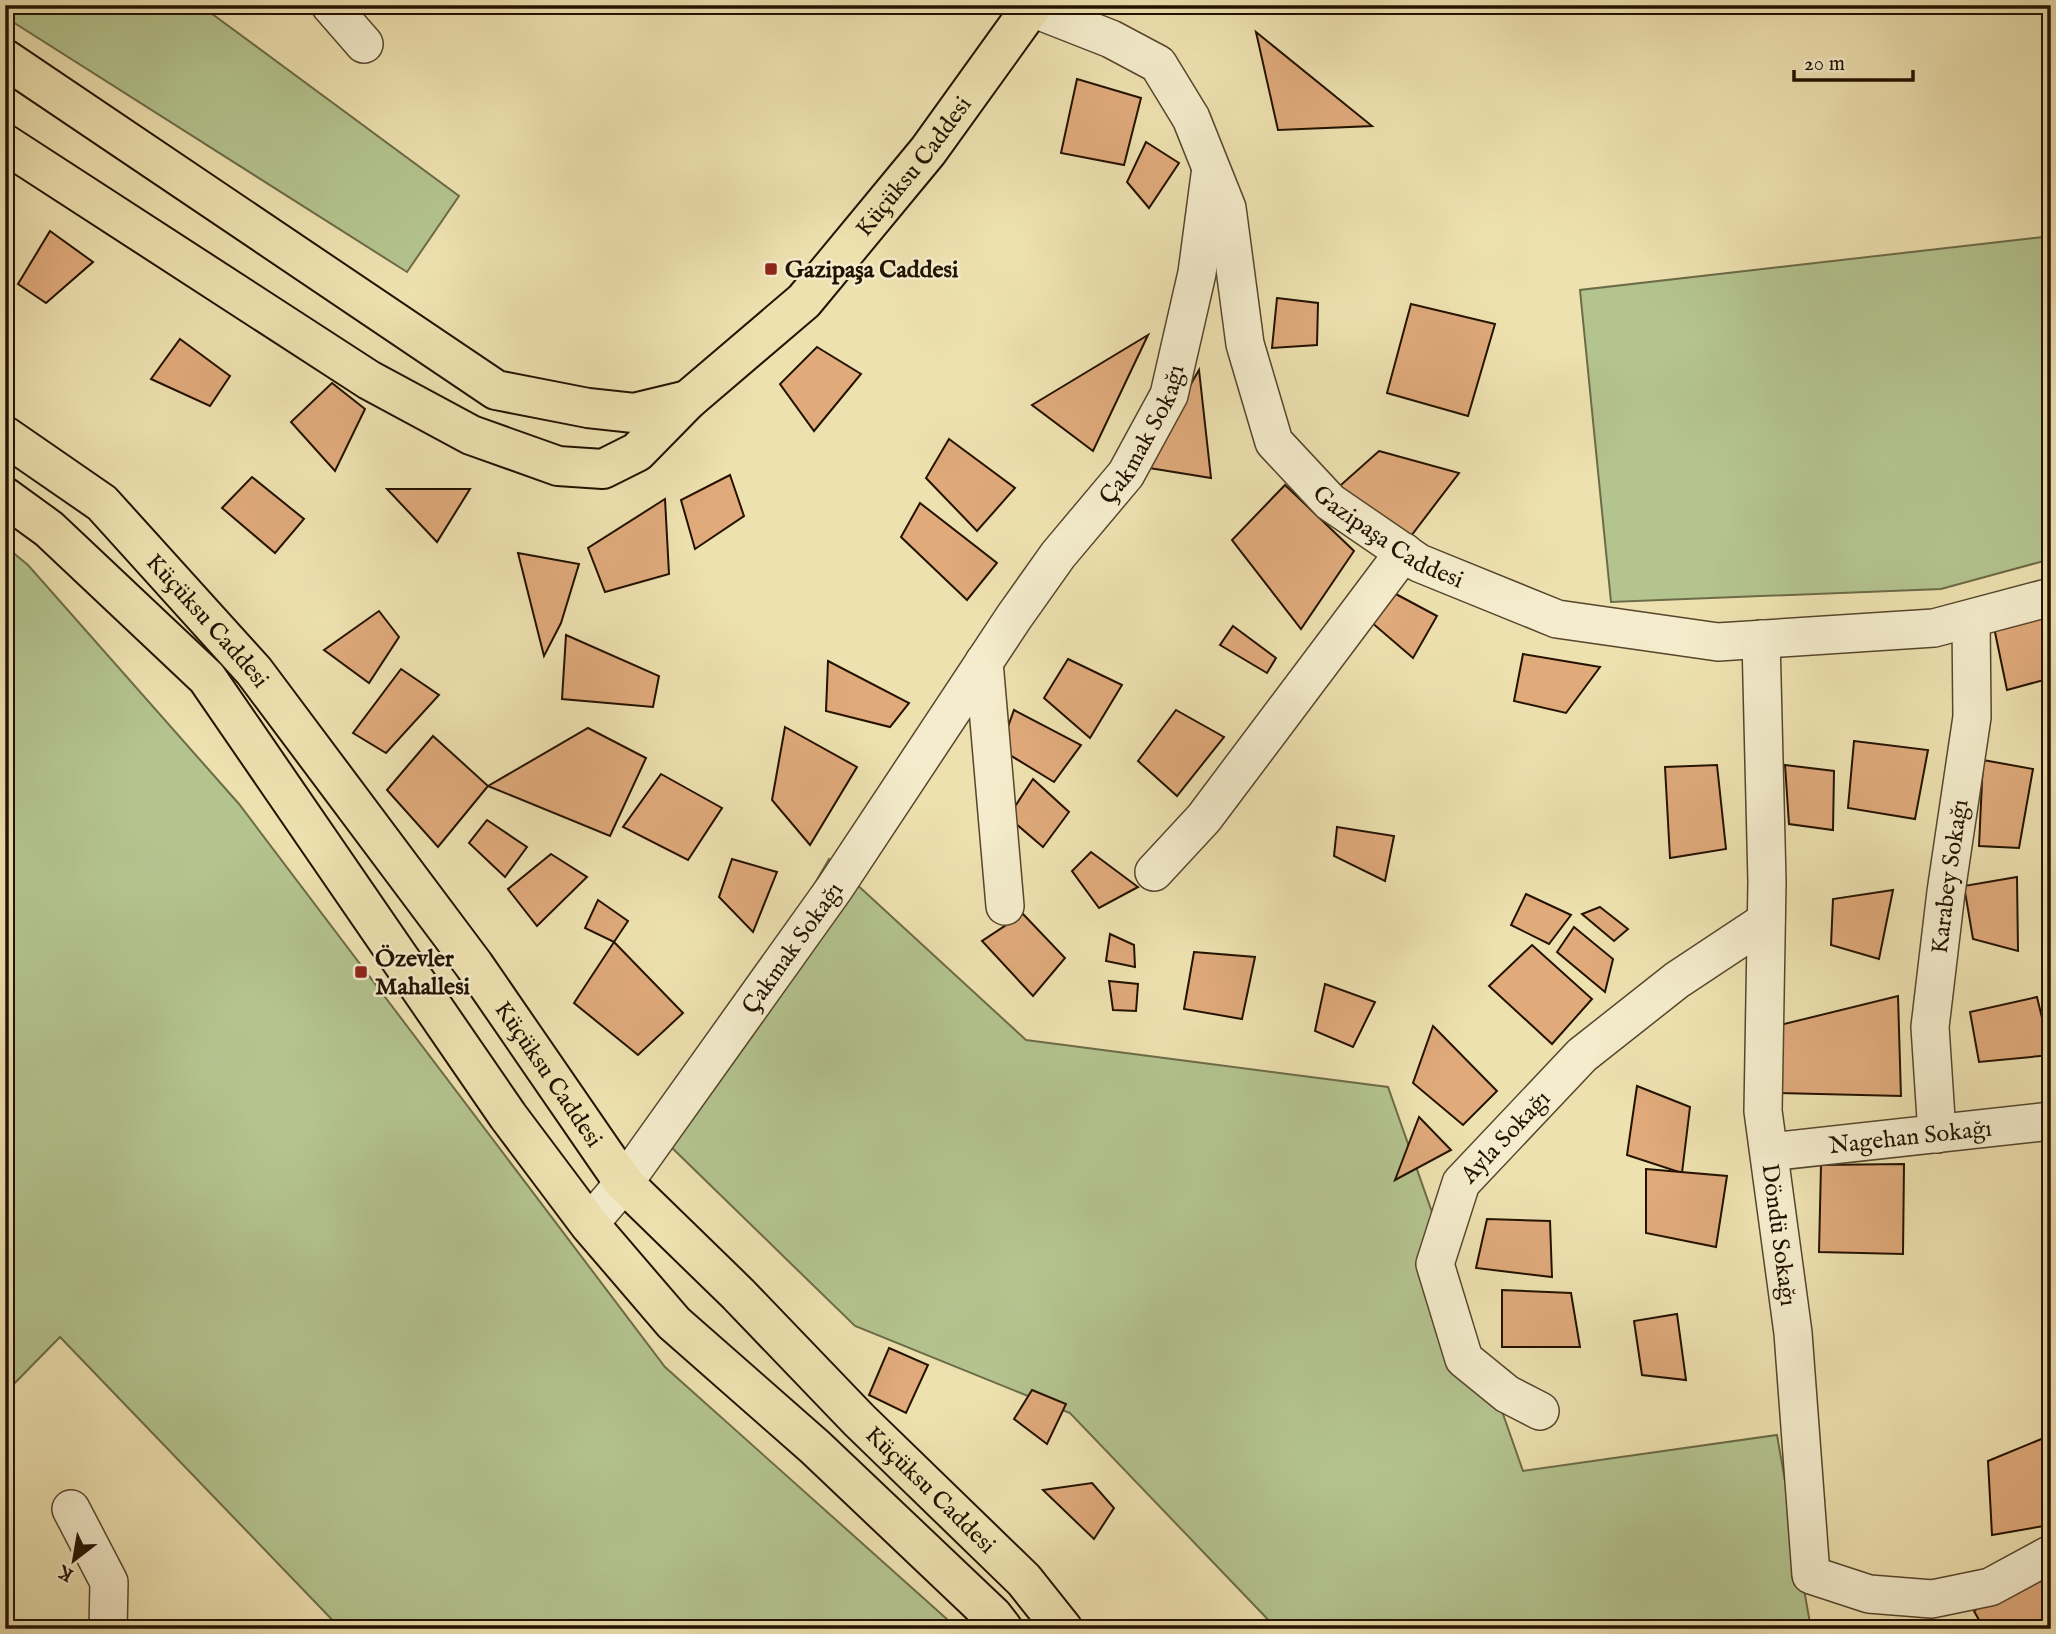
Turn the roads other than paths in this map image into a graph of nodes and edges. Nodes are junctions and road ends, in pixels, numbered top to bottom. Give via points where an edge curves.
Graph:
1 (330, 5) edge
2 (1032, 7) edge
3 (364, 44) dead end
4 (5, 59) edge
5 (5, 144) edge
6 (1211, 167) junction
7 (688, 400) junction
8 (5, 436) edge
9 (5, 497) edge
10 (1404, 552) junction
11 (2051, 597) edge
12 (1971, 619) junction
13 (1761, 639) junction
14 (984, 662) junction
15 (1154, 872) dead end
16 (1005, 906) dead end
17 (1766, 921) junction
18 (2051, 1121) edge
19 (1937, 1134) junction
20 (1769, 1152) junction
21 (624, 1184) junction
22 (589, 1224) junction
23 (1540, 1411) dead end
24 (71, 1510) dead end
25 (2051, 1554) edge
26 (108, 1629) edge
27 (1003, 1629) edge
28 (1063, 1629) edge

1 - 3 street
2 - 6 street, Gazipaşa Caddesi via 1158,64 1191,118
2 - 7 main road, Küçüksu Caddesi via 928,151 804,301
4 - 7 main road, Küçüksu Caddesi via 496,390 634,413
5 - 7 main road, Küçüksu Caddesi via 369,380 471,435 558,466 603,469 636,452
6 - 10 street, Gazipaşa Caddesi via 1227,208 1245,344 1273,442 1330,502
6 - 14 street, Çakmak Sokağı via 1197,273 1169,395 1126,474 1058,555
8 - 21 main road, Küçüksu Caddesi via 102,503 254,671 474,965
9 - 22 main road, Küçüksu Caddesi via 49,529 207,678 508,1116
10 - 13 street, Gazipaşa Caddesi via 1419,563 1557,619 1718,642
10 - 15 street via 1204,818
11 - 12 street, Gazipaşa Caddesi
12 - 13 street, Gazipaşa Caddesi via 1934,628
12 - 19 street, Karabey Sokağı via 1972,717 1930,1027
13 - 17 street, Döndü Sokağı
14 - 16 street
14 - 21 street, Çakmak Sokağı via 834,889
17 - 20 street, Döndü Sokağı via 1763,1111
17 - 23 street, Ayla Sokağı via 1677,980 1582,1055 1461,1182 1435,1264 1464,1359 1507,1394
18 - 19 street, Nagehan Sokağı
19 - 20 street, Nagehan Sokağı
20 - 25 street, Döndü Sokağı via 1793,1333 1811,1575 1869,1594 1932,1599 1990,1587
21 - 22 street, Çakmak Sokağı
21 - 28 main road, Küçüksu Caddesi via 1024,1580
22 - 27 main road, Küçüksu Caddesi via 674,1323 825,1456
24 - 26 street via 109,1582

